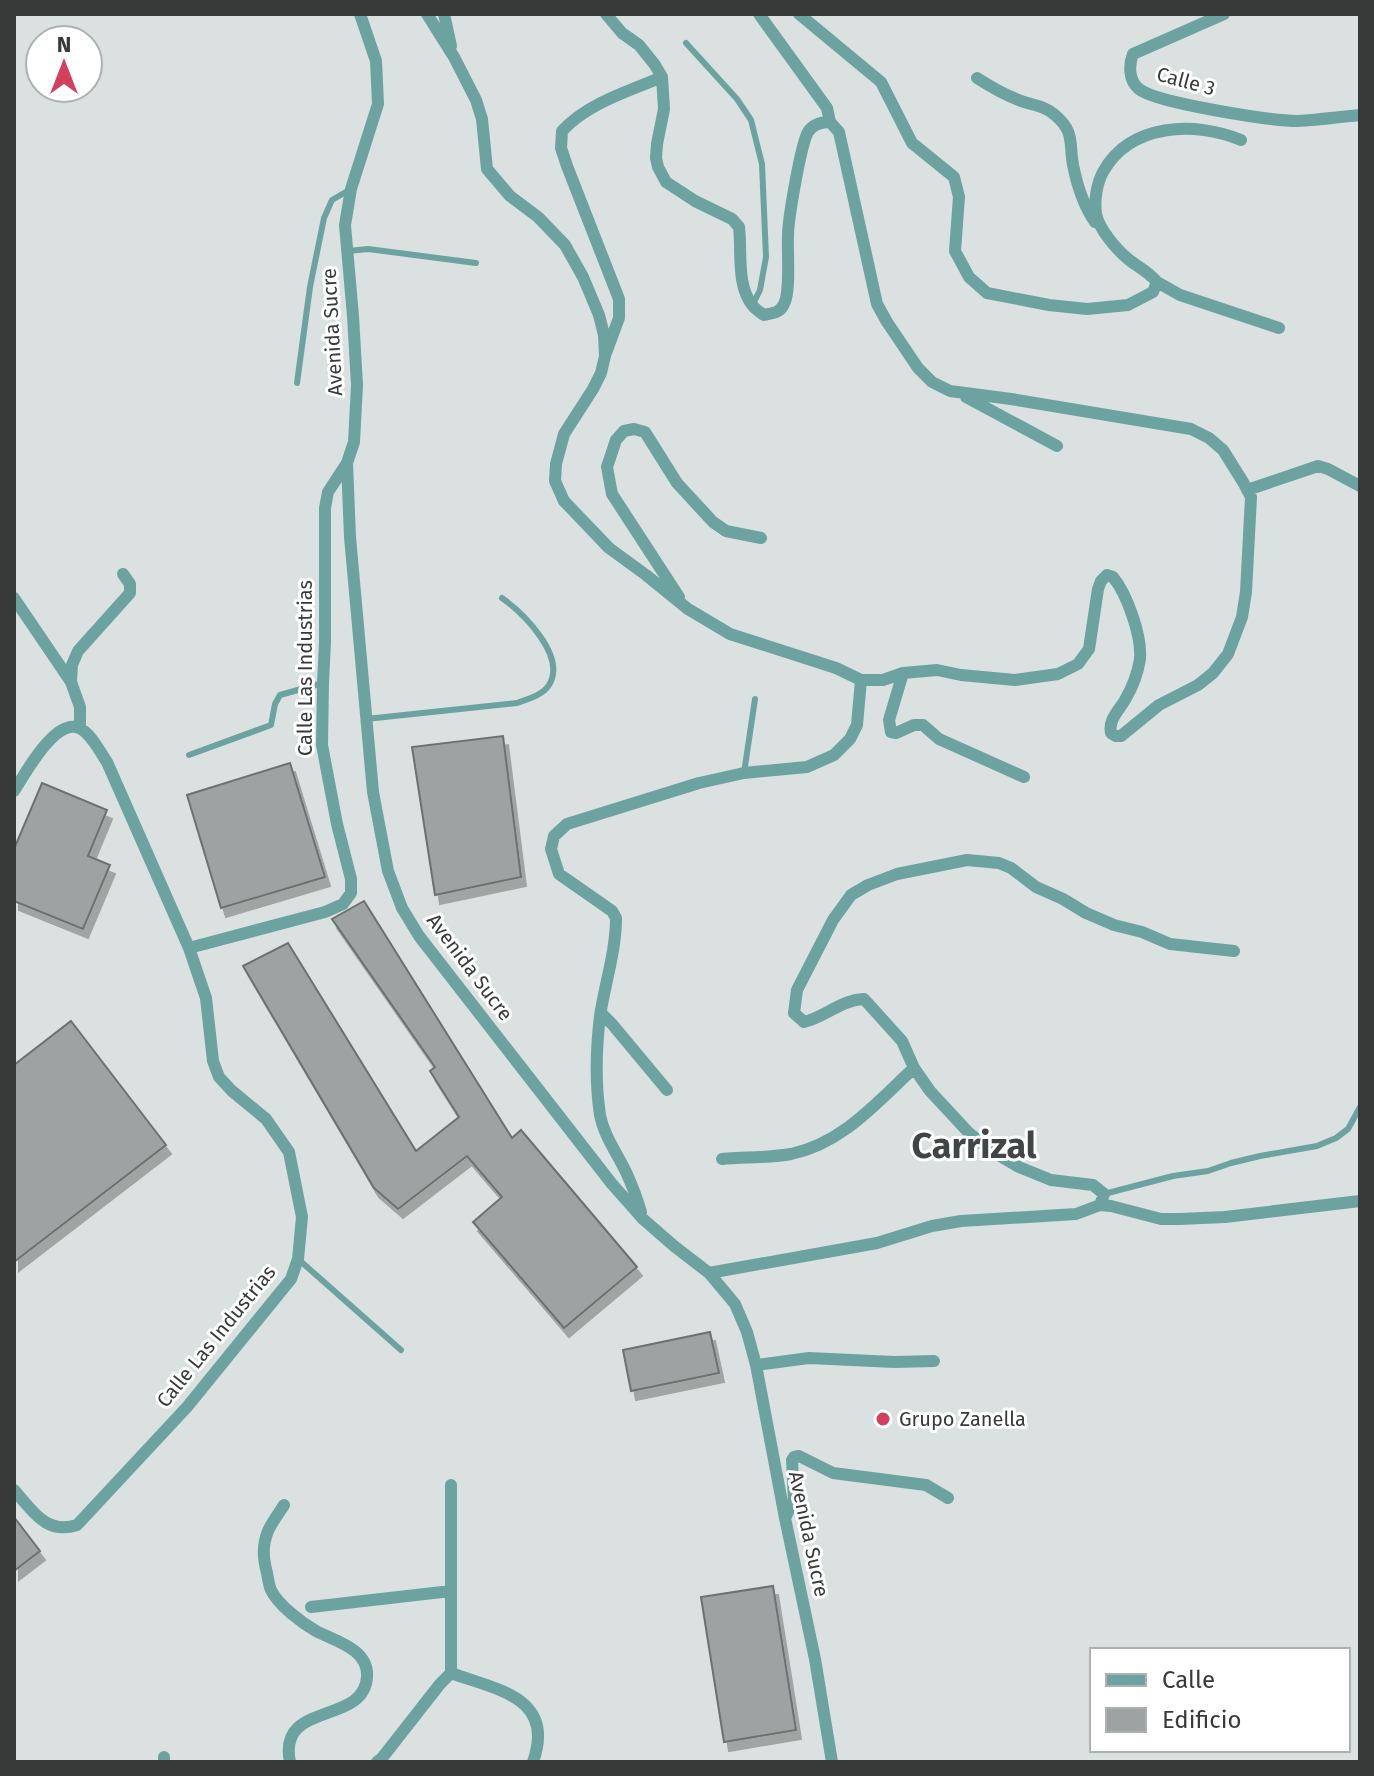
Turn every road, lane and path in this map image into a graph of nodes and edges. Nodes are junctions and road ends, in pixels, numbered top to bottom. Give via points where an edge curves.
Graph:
1 (360, 14) edge
2 (427, 14) edge
3 (444, 14) edge
4 (606, 14) edge
5 (759, 14) edge
6 (799, 14) edge
7 (1224, 14) edge
8 (686, 43) dead end
9 (454, 57) junction
10 (662, 77) junction
11 (977, 78) dead end
12 (1360, 115) edge
13 (830, 122) junction
14 (1241, 140) dead end
15 (351, 189) junction
16 (1102, 229) junction
17 (348, 251) junction
18 (476, 263) dead end
19 (1157, 282) junction
20 (752, 306) junction
21 (1279, 328) dead end
22 (605, 356) junction
23 (297, 383) dead end
24 (959, 394) junction
25 (1057, 446) dead end
26 (347, 463) junction
27 (1360, 486) edge
28 (1247, 490) junction
29 (761, 538) dead end
30 (123, 574) dead end
31 (14, 598) edge
32 (502, 598) dead end
33 (688, 609) junction
34 (903, 673) junction
35 (861, 680) junction
36 (71, 682) junction
37 (323, 683) junction
38 (755, 699) dead end
39 (366, 719) junction
40 (80, 728) junction
41 (189, 755) dead end
42 (744, 773) junction
43 (1024, 777) dead end
44 (14, 791) edge
45 (189, 948) junction
46 (1234, 951) dead end
47 (601, 1013) junction
48 (914, 1068) junction
49 (667, 1090) dead end
50 (1360, 1107) edge
51 (722, 1159) dead end
52 (1102, 1199) junction
53 (1360, 1201) edge
54 (643, 1219) junction
55 (298, 1259) junction
56 (709, 1273) junction
57 (401, 1350) dead end
58 (934, 1361) dead end
59 (756, 1365) junction
60 (451, 1485) dead end
61 (14, 1490) edge
62 (948, 1498) dead end
63 (284, 1505) dead end
64 (785, 1518) junction
65 (451, 1591) junction
66 (311, 1607) dead end
67 (451, 1673) junction
68 (290, 1762) edge
69 (377, 1762) edge
70 (533, 1762) edge
71 (832, 1762) edge

1 - 15 street, Avenida Sucre via 376,61 378,104
2 - 9 street
3 - 9 street
4 - 10 street via 639,45
5 - 13 street via 827,108
6 - 19 street via 881,82 912,143 954,177 959,197 955,251 969,277 987,293 1087,309 1128,305 1153,292
7 - 12 street, Calle 3 via 1133,54 1129,65 1139,89 1168,100 1295,121
8 - 20 lane via 751,120 762,164 766,257
9 - 22 street via 482,119 487,169 565,245 599,315
10 - 20 street via 658,167 666,182 739,227 742,277
10 - 22 street via 586,110 562,131 567,166 619,299 619,318
11 - 16 street via 999,92 1041,106 1065,125 1083,202
13 - 20 street via 809,131 801,158 788,231 783,307 764,315
13 - 24 street via 839,132 877,304 918,368 932,382
14 - 16 street via 1212,131 1170,129 1128,143 1098,182 1096,214
15 - 17 street, Avenida Sucre via 345,225
15 - 23 lane via 332,200 324,218
16 - 19 street
17 - 18 lane
17 - 26 street, Avenida Sucre via 357,385 354,442
19 - 21 street via 1180,295
22 - 33 street via 593,389 564,434 555,481 564,501 609,548
24 - 25 street
24 - 28 street via 1191,429 1223,450
26 - 37 street, Calle Las Industrias via 328,492 325,508
26 - 39 street, Avenida Sucre
27 - 28 street via 1318,466
28 - 34 street via 1251,497 1246,592 1228,654 1198,685 1159,705 1121,736 1109,727 1137,674 1140,645 1121,588 1107,575 1098,589 1089,649 1078,664 1058,674 1015,680 937,670
29 - 33 street via 726,531 713,522 677,483 645,432 624,431 607,467 612,494
30 - 36 street via 130,593 78,651
31 - 36 street
32 - 39 lane via 520,611 545,643 553,664 550,684 540,694 517,703
33 - 35 street via 730,634
34 - 35 street
34 - 43 street via 889,720 891,732 923,725 939,739
35 - 42 street via 857,725 834,755 807,767
36 - 40 street via 80,707
37 - 41 lane via 280,695 271,725
37 - 45 street, Calle Las Industrias via 322,745 351,893 343,904 325,912
38 - 42 lane
39 - 54 street, Avenida Sucre via 388,871 402,908 510,1054
40 - 44 street via 57,732
40 - 45 street, Calle Las Industrias via 107,762
42 - 47 street via 567,824 554,836 551,849 559,874 616,918
45 - 55 street, Calle Las Industrias via 206,998 219,1077 266,1119 289,1152 302,1217
46 - 48 street via 1170,944 1114,925 999,863 967,860 897,874 851,895 797,990 794,1013 804,1022 864,999 902,1041
47 - 49 street
47 - 54 street via 596,1058 601,1118
48 - 51 street via 851,1127 812,1148
48 - 52 street via 990,1150 1051,1180 1093,1185
50 - 52 lane via 1348,1129 1317,1146 1173,1176
52 - 53 street via 1161,1219
52 - 56 street via 1076,1214 961,1221 877,1243
54 - 56 street, Avenida Sucre
55 - 57 lane
55 - 61 street, Calle Las Industrias via 291,1279 187,1407 77,1525 51,1527
56 - 59 street, Avenida Sucre via 735,1304
58 - 59 street via 809,1358
59 - 64 street, Avenida Sucre
60 - 65 street
62 - 64 street via 926,1485 833,1473 799,1456 792,1460 794,1500
63 - 68 street via 262,1553 271,1591 298,1619 358,1654 367,1679 355,1700 293,1730 287,1747
64 - 71 street, Avenida Sucre
65 - 66 street
65 - 67 street
67 - 69 street
67 - 70 street via 517,1697 529,1707 537,1725

